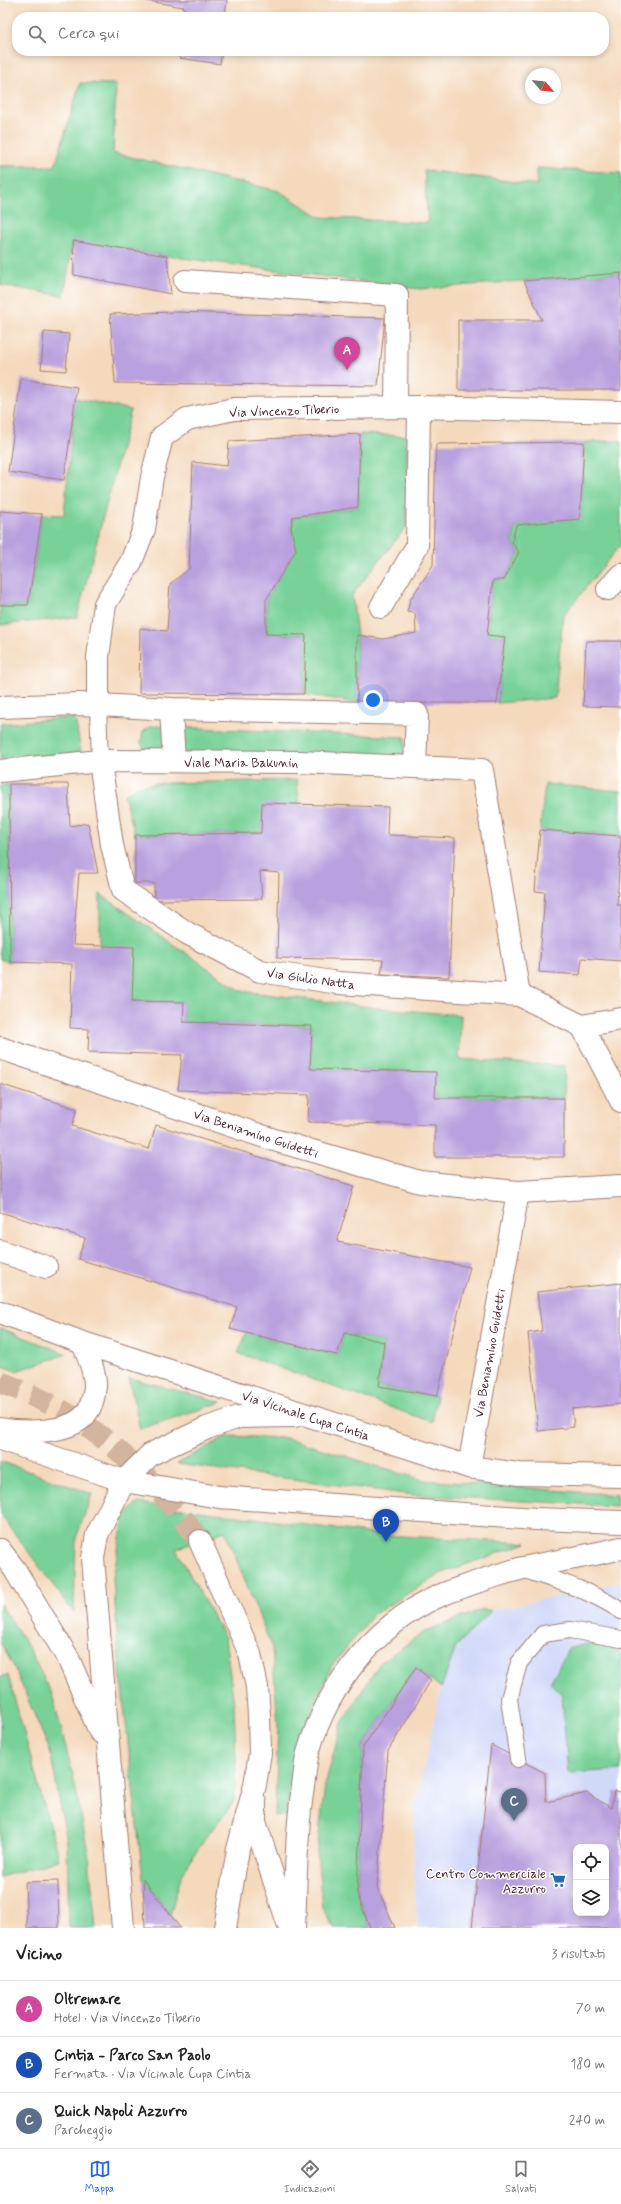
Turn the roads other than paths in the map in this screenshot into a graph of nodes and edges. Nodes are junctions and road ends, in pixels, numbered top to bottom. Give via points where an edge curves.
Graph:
1 (185, 281) dead end
2 (419, 406) junction
3 (396, 407) junction
4 (621, 412) edge
5 (381, 607) dead end
6 (98, 705) junction
7 (0, 707) edge
8 (171, 709) junction
9 (100, 761) junction
10 (174, 761) junction
11 (415, 767) junction
12 (0, 771) edge
13 (519, 995) junction
14 (621, 1019) edge
15 (582, 1026) junction
16 (0, 1048) edge
17 (621, 1101) edge
18 (621, 1186) edge
19 (518, 1192) junction
20 (0, 1252) edge
21 (46, 1267) dead end
22 (0, 1312) edge
23 (83, 1343) junction
24 (314, 1416) junction
25 (0, 1429) edge
26 (0, 1439) edge
27 (469, 1467) junction
28 (621, 1476) edge
29 (124, 1481) junction
30 (621, 1522) edge
31 (200, 1541) tunnel mouth
32 (621, 1548) edge
33 (0, 1550) edge
34 (522, 1569) junction
35 (621, 1611) edge
36 (621, 1639) edge
37 (107, 1749) junction
38 (518, 1759) dead end
39 (255, 1785) junction
40 (123, 1928) edge
41 (225, 1928) edge
42 (289, 1928) edge
43 (294, 1928) edge

1 - 3 main road via 397,295
2 - 3 main road, Via Vincenzo Tiberio
2 - 4 main road, Via Vincenzo Tiberio
2 - 5 main road via 418,546
3 - 6 main road, Via Vincenzo Tiberio via 234,409 187,419 162,437 152,477 144,529 131,562 105,604 98,657
6 - 7 main road
6 - 8 main road
6 - 9 lane
8 - 10 main road
8 - 11 main road via 417,714
9 - 10 main road, Viale Maria Bakunin
9 - 12 main road, Viale Maria Bakunin
9 - 13 main road, Via Giulio Natta via 112,844 123,890 187,933 260,971 339,983
10 - 11 main road, Viale Maria Bakunin via 300,762
11 - 13 main road, Viale Maria Bakunin via 482,770
13 - 15 main road, Via Giulio Natta
14 - 15 main road
15 - 17 main road
16 - 19 main road, Via Beniamino Guidetti via 274,1140 420,1182
18 - 19 main road, Via Beniamino Guidetti
19 - 27 main road, Via Beniamino Guidetti
20 - 21 main road
22 - 23 main road, Via Vicinale Cupa Cintia
23 - 24 main road, Via Vicinale Cupa Cintia
23 - 25 main road via 92,1367 95,1386 92,1404 84,1416 66,1426 52,1429 17,1432
24 - 27 main road, Via Vicinale Cupa Cintia
24 - 29 main road via 239,1417 207,1428 151,1454
26 - 29 main road
27 - 28 main road, Via Vicinale Cupa Cintia via 519,1474
29 - 30 main road via 219,1497 536,1519
29 - 37 main road via 97,1535 93,1558
31 - 39 main road via 250,1654 257,1687 259,1716 260,1753
32 - 34 main road
33 - 37 main road via 15,1570 68,1658
34 - 35 lane via 569,1586
34 - 43 main road via 449,1592 399,1619 360,1656 337,1688 319,1720 308,1754 297,1826
36 - 38 lane via 570,1630 543,1634 519,1663 509,1699
37 - 40 main road
39 - 41 main road via 238,1849
39 - 42 main road via 255,1822

